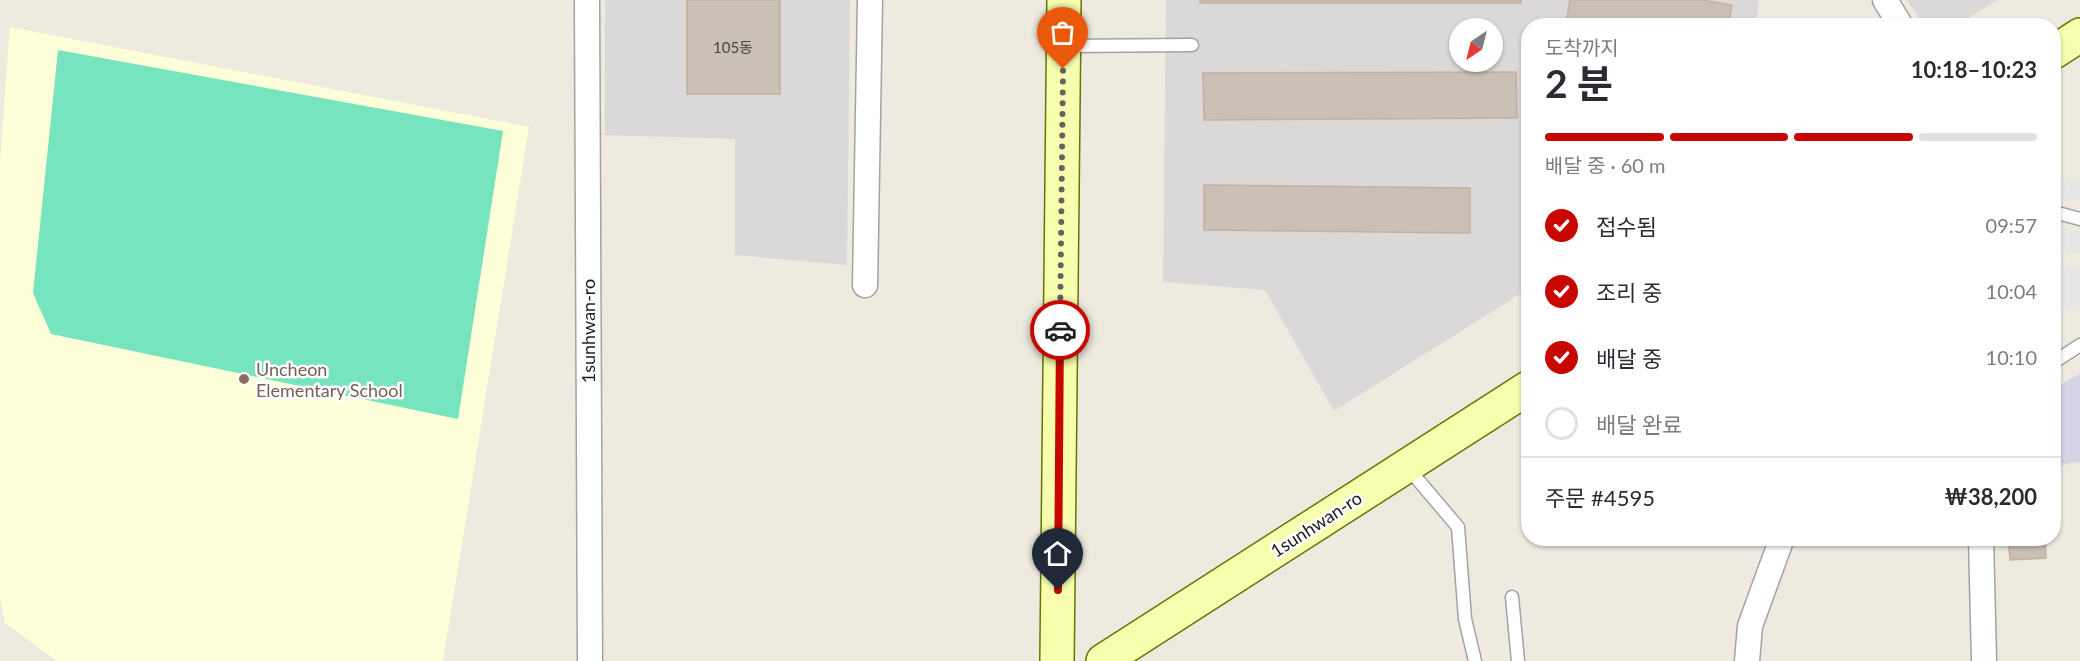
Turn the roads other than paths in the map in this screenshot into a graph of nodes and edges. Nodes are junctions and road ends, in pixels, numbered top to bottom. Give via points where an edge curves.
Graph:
1 (586, 0) edge
2 (870, 0) edge
3 (1064, 0) edge
4 (1885, 0) edge
5 (1896, 18) edge
6 (2080, 35) edge
7 (1192, 45) dead end
8 (1063, 46) junction
9 (2061, 47) edge
10 (2061, 214) edge
11 (2080, 219) edge
12 (866, 285) dead end
13 (2080, 345) edge
14 (2061, 357) edge
15 (1521, 392) edge
16 (1406, 466) junction
17 (1779, 546) edge
18 (1981, 546) edge
19 (1512, 597) dead end
20 (590, 661) edge
21 (1057, 661) edge
22 (1103, 661) edge
23 (1474, 661) edge
24 (1518, 661) edge
25 (1747, 661) edge
26 (1984, 661) edge

1 - 20 street, 1sunhwan-ro
2 - 12 street
3 - 8 street
4 - 5 street
6 - 9 street
7 - 8 lane
8 - 21 street
10 - 11 lane
13 - 14 lane
15 - 16 street, 1sunhwan-ro
16 - 22 street, 1sunhwan-ro
16 - 23 lane via 1458,527
17 - 25 street via 1750,626
18 - 26 street
19 - 24 lane

